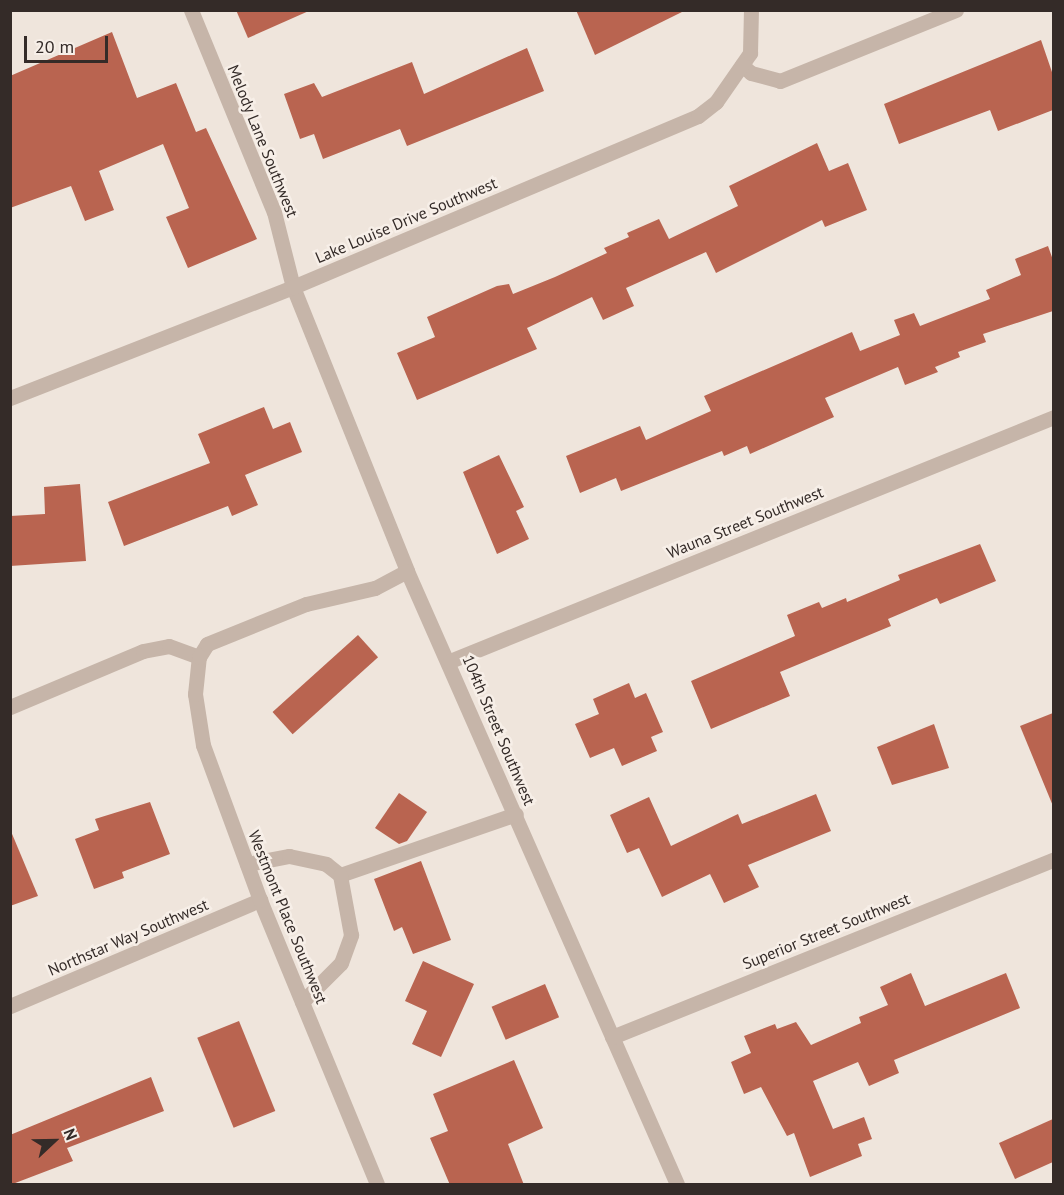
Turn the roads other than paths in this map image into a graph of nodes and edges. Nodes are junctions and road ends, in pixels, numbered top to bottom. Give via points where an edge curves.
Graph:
1 (191, 10) edge
2 (751, 10) edge
3 (957, 10) edge
4 (742, 65) junction
5 (293, 287) junction
6 (10, 398) edge
7 (1053, 417) edge
8 (407, 571) junction
9 (199, 657) junction
10 (450, 661) junction
11 (10, 707) edge
12 (516, 814) junction
13 (1053, 859) edge
14 (247, 864) junction
15 (340, 875) junction
16 (260, 900) junction
17 (302, 1002) junction
18 (10, 1006) edge
19 (612, 1037) junction
20 (377, 1185) edge
21 (677, 1185) edge

1 - 5 street, Melody Lane Southwest via 274,213
2 - 4 street, Lake Louise Drive Southwest via 753,40
3 - 4 street via 780,81 751,74
4 - 5 street, Lake Louise Drive Southwest via 716,102 698,116
5 - 6 street, Lake Louise Drive Southwest
5 - 8 street, 104th Street Southwest
7 - 10 street, Wauna Street Southwest
8 - 9 street via 375,588 306,604 207,644
8 - 10 street, 104th Street Southwest
9 - 11 street via 169,646 143,651
9 - 14 street, Westmont Place Southwest via 196,717
10 - 12 street, 104th Street Southwest
12 - 15 street
12 - 19 street, 104th Street Southwest
13 - 19 street, Superior Street Southwest
14 - 15 street via 289,856 326,864
14 - 16 street, Westmont Place Southwest
15 - 17 street via 351,935 341,963
16 - 17 street, Westmont Place Southwest
16 - 18 street, Northstar Way Southwest
17 - 20 street, Westmont Place Southwest
19 - 21 street, 104th Street Southwest

